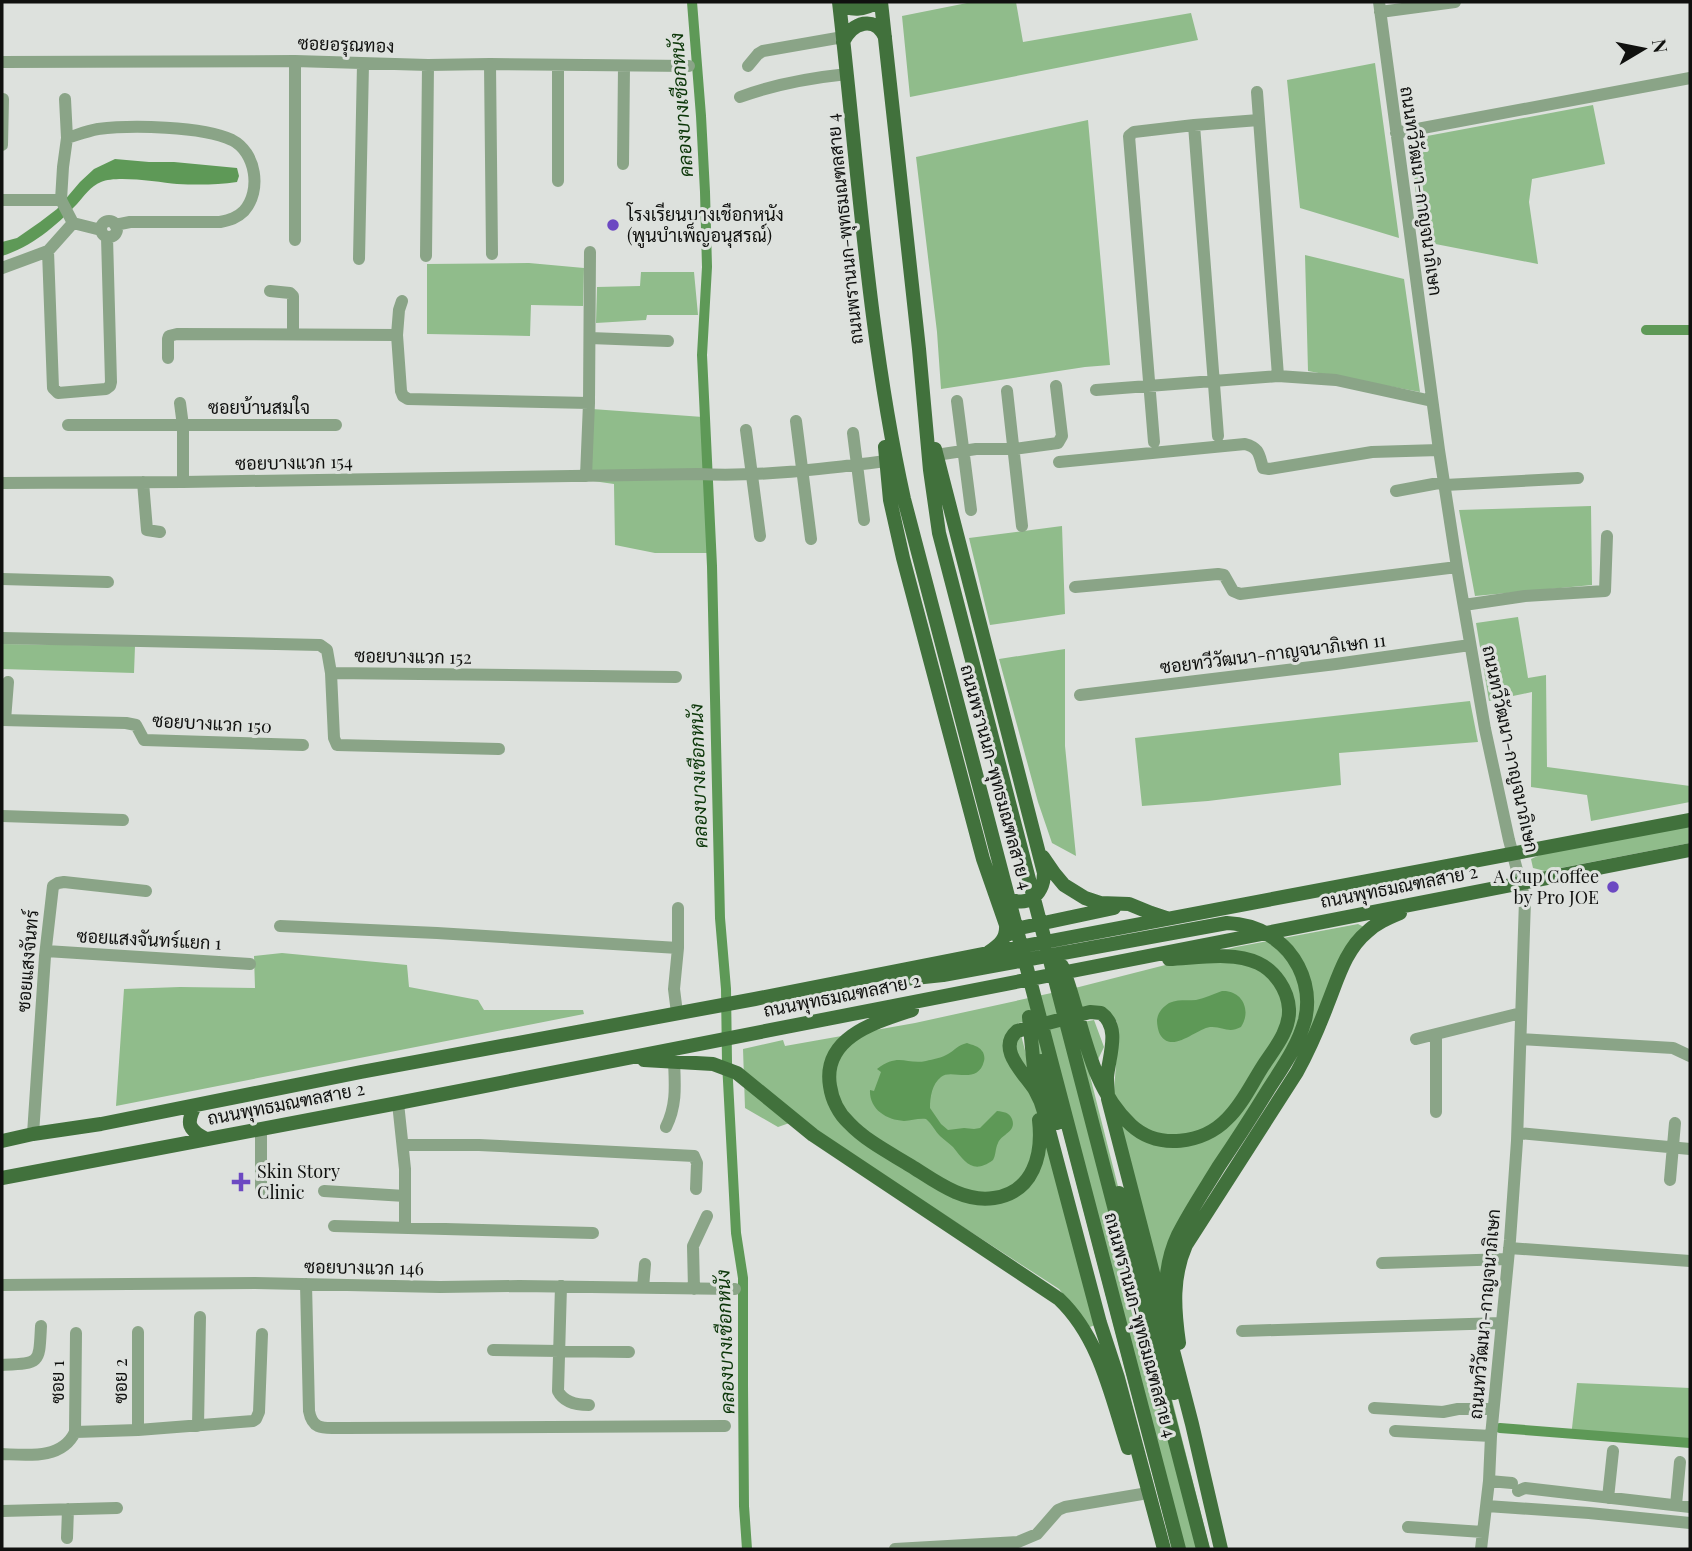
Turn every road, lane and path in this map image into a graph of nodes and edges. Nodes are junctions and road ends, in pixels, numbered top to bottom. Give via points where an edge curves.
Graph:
1 (839, 2) edge
2 (879, 2) edge
3 (1455, 2) edge
4 (1380, 7) edge
5 (885, 37) junction
6 (843, 39) junction
7 (295, 61) junction
8 (2, 62) edge
9 (363, 64) junction
10 (491, 64) junction
11 (428, 65) junction
12 (558, 66) junction
13 (624, 66) junction
14 (689, 66) dead end
15 (748, 66) dead end
16 (846, 74) junction
17 (1690, 78) edge
18 (1257, 92) dead end
19 (740, 97) dead end
20 (3, 99) edge
21 (65, 99) dead end
22 (1259, 120) junction
23 (1194, 125) junction
24 (1396, 133) junction
25 (67, 138) junction
26 (2, 145) edge
27 (622, 164) dead end
28 (558, 181) dead end
29 (2, 200) edge
30 (62, 201) junction
31 (71, 218) junction
32 (104, 233) junction
33 (295, 240) dead end
34 (48, 251) junction
35 (590, 252) dead end
36 (492, 254) dead end
37 (426, 256) dead end
38 (359, 259) dead end
39 (2, 268) edge
40 (270, 291) dead end
41 (402, 302) dead end
42 (293, 334) junction
43 (397, 335) junction
44 (590, 338) junction
45 (668, 341) dead end
46 (168, 358) dead end
47 (879, 364) junction
48 (1278, 376) junction
49 (1214, 382) junction
50 (1150, 385) junction
51 (1056, 386) dead end
52 (1096, 390) dead end
53 (1007, 391) dead end
54 (924, 400) junction
55 (957, 401) dead end
56 (1432, 401) junction
57 (180, 403) dead end
58 (589, 403) junction
59 (796, 421) dead end
60 (68, 425) dead end
61 (336, 425) dead end
62 (183, 426) junction
63 (746, 430) dead end
64 (853, 433) dead end
65 (1218, 436) dead end
66 (1154, 442) dead end
67 (1014, 449) junction
68 (1439, 450) junction
69 (964, 451) junction
70 (936, 455) junction
71 (886, 461) junction
72 (1059, 462) dead end
73 (857, 464) junction
74 (802, 472) junction
75 (751, 475) junction
76 (586, 476) junction
77 (1578, 478) dead end
78 (143, 482) junction
79 (183, 482) junction
80 (2, 483) edge
81 (1444, 484) junction
82 (1395, 491) dead end
83 (971, 510) dead end
84 (864, 520) dead end
85 (1022, 526) dead end
86 (160, 532) dead end
87 (760, 536) dead end
88 (1606, 536) dead end
89 (811, 539) dead end
90 (1457, 567) junction
91 (2, 579) edge
92 (108, 582) dead end
93 (1074, 587) dead end
94 (1464, 605) junction
95 (2, 638) edge
96 (1470, 645) junction
97 (331, 673) junction
98 (676, 677) dead end
99 (8, 682) dead end
100 (1080, 695) dead end
101 (3, 720) edge
102 (303, 746) dead end
103 (499, 749) dead end
104 (2, 816) edge
105 (123, 820) dead end
106 (1690, 820) edge
107 (1032, 830) junction
108 (1690, 850) edge
109 (1512, 853) junction
110 (988, 874) junction
111 (1521, 882) junction
112 (146, 891) dead end
113 (1454, 896) junction
114 (1129, 904) junction
115 (678, 908) dead end
116 (1037, 911) junction
117 (1169, 918) junction
118 (280, 926) dead end
119 (1005, 937) junction
120 (1020, 943) junction
121 (678, 948) junction
122 (46, 951) junction
123 (988, 953) junction
124 (1120, 961) junction
125 (250, 964) dead end
126 (839, 983) junction
127 (971, 990) junction
128 (677, 1013) junction
129 (1521, 1013) junction
130 (1029, 1017) junction
131 (1436, 1034) junction
132 (1416, 1039) dead end
133 (1521, 1039) junction
134 (1690, 1056) edge
135 (619, 1060) junction
136 (674, 1061) junction
137 (1086, 1099) junction
138 (398, 1103) junction
139 (195, 1106) junction
140 (1436, 1112) dead end
141 (1675, 1123) dead end
142 (666, 1127) dead end
143 (261, 1129) junction
144 (1518, 1133) junction
145 (33, 1134) junction
146 (206, 1139) junction
147 (2, 1141) edge
148 (403, 1145) junction
149 (1674, 1147) junction
150 (1690, 1149) edge
151 (2, 1178) edge
152 (1670, 1180) dead end
153 (696, 1189) dead end
154 (261, 1190) dead end
155 (324, 1191) dead end
156 (405, 1196) junction
157 (707, 1216) dead end
158 (334, 1226) dead end
159 (405, 1228) junction
160 (593, 1233) dead end
161 (1509, 1253) junction
162 (1690, 1261) edge
163 (1382, 1263) dead end
164 (645, 1264) dead end
165 (306, 1284) junction
166 (2, 1285) edge
167 (561, 1286) junction
168 (643, 1288) junction
169 (694, 1289) junction
170 (730, 1289) dead end
171 (200, 1317) dead end
172 (1501, 1323) junction
173 (41, 1326) dead end
174 (1242, 1331) dead end
175 (138, 1332) dead end
176 (76, 1333) dead end
177 (262, 1334) dead end
178 (1164, 1335) junction
179 (493, 1350) dead end
180 (558, 1351) junction
181 (629, 1352) dead end
182 (2, 1365) edge
183 (1118, 1378) junction
184 (589, 1405) dead end
185 (1374, 1408) dead end
186 (1493, 1409) junction
187 (1192, 1423) junction
188 (198, 1426) junction
189 (725, 1426) dead end
190 (138, 1430) junction
191 (1395, 1431) dead end
192 (75, 1432) junction
193 (1491, 1436) junction
194 (1613, 1451) dead end
195 (2, 1454) edge
196 (1680, 1462) dead end
197 (1489, 1485) junction
198 (1142, 1494) junction
199 (1608, 1498) junction
200 (1676, 1505) junction
201 (1487, 1506) junction
202 (1690, 1507) edge
203 (117, 1508) dead end
204 (68, 1509) junction
205 (2, 1511) edge
206 (1690, 1523) edge
207 (1408, 1527) dead end
208 (1483, 1532) junction
209 (68, 1538) dead end
210 (1220, 1547) edge
211 (895, 1549) edge
212 (1163, 1549) edge
213 (1179, 1549) edge
214 (1203, 1549) edge
215 (1481, 1549) edge

1 - 2 main road via 861,8
1 - 6 main road, ถนนพรานนก-พุทธมณฑลสาย 4
2 - 5 main road, ถนนพรานนก-พุทธมณฑลสาย 4
3 - 4 street
4 - 24 street, ถนนทวีวัฒนา-กาญจนาภิเษก
5 - 6 main road via 879,27 862,24
5 - 54 main road, ถนนพรานนก-พุทธมณฑลสาย 4
6 - 15 street via 763,51
6 - 16 main road, ถนนพรานนก-พุทธมณฑลสาย 4
7 - 8 street, ซอยอรุณทอง
7 - 9 street, ซอยอรุณทอง
7 - 33 street
9 - 11 street, ซอยอรุณทอง
9 - 38 street
10 - 11 street, ซอยอรุณทอง
10 - 12 street, ซอยอรุณทอง
10 - 36 street
11 - 37 street
12 - 13 street, ซอยอรุณทอง
12 - 28 street
13 - 14 street, ซอยอรุณทอง
13 - 27 street
16 - 19 street via 802,79
16 - 47 main road, ถนนพรานนก-พุทธมณฑลสาย 4
17 - 24 street
18 - 22 street
20 - 26 street
21 - 25 street
22 - 23 street
22 - 48 street
23 - 49 street
23 - 50 street via 1129,136
24 - 56 street, ถนนทวีวัฒนา-กาญจนาภิเษก
25 - 30 street
25 - 32 street via 118,127 192,130 238,144 253,167 247,206 233,220 105,222
29 - 30 street
30 - 31 street
31 - 32 street
31 - 34 street
32 - 34 street via 111,382 106,389 58,393 53,388
34 - 39 street
35 - 44 street
40 - 42 street via 293,296
41 - 43 street
42 - 43 street
42 - 46 street via 177,334 168,338
43 - 58 street via 401,391 408,399
44 - 45 street
44 - 58 street
47 - 71 main road
47 - 120 main road, ถนนพรานนก-พุทธมณฑลสาย 4 via 901,486
48 - 49 street
48 - 56 street via 1336,380
49 - 50 street
49 - 65 street
50 - 52 street
50 - 66 street
51 - 67 street via 1061,440
53 - 67 street
54 - 70 main road
54 - 116 main road, ถนนพรานนก-พุทธมณฑลสาย 4 via 936,517 947,571
55 - 69 street
56 - 68 street, ถนนทวีวัฒนา-กาญจนาภิเษก
57 - 62 street, ซอยบ้านสมใจ
58 - 76 street
59 - 74 street
60 - 62 street, ซอยบ้านสมใจ
61 - 62 street, ซอยบ้านสมใจ
62 - 79 street, ซอยบ้านสมใจ
63 - 75 street
64 - 73 street
67 - 69 street
67 - 85 street
68 - 72 street via 1372,452 1269,469 1264,468 1258,451 1245,444
68 - 81 street, ถนนทวีวัฒนา-กาญจนาภิเษก
69 - 70 street
69 - 83 street
70 - 107 main road
71 - 73 street, ซอยบางแวก 154
71 - 110 main road via 903,558
73 - 74 street, ซอยบางแวก 154
73 - 84 street
74 - 75 street, ซอยบางแวก 154
74 - 89 street
75 - 76 street, ซอยบางแวก 154
75 - 87 street
76 - 79 street, ซอยบางแวก 154
77 - 81 street
78 - 79 street, ซอยบางแวก 154
78 - 80 street, ซอยบางแวก 154
78 - 86 street via 146,530
81 - 82 street
81 - 90 street, ถนนทวีวัฒนา-กาญจนาภิเษก
88 - 94 street via 1605,591
90 - 93 street via 1240,594 1218,574
90 - 94 street, ถนนทวีวัฒนา-กาญจนาภิเษก
91 - 92 street
94 - 96 street, ถนนทวีวัฒนา-กาญจนาภิเษก
95 - 97 street, ซอยบางแวก 152 via 320,645 327,650
96 - 100 street, ซอยทวีวัฒนา-กาญจนาภิเษก 11
96 - 109 street, ถนนทวีวัฒนา-กาญจนาภิเษก
97 - 98 street, ซอยบางแวก 152
97 - 103 street via 337,746
99 - 101 street
101 - 102 street, ซอยบางแวก 150 via 126,723 136,725 148,740
104 - 105 street
106 - 109 main road, ถนนพุทธมณฑลสาย 2
107 - 110 main road via 1044,877 1037,894 1026,901 1012,900
107 - 114 main road via 1050,868 1071,890 1100,903
108 - 111 main road, ถนนพุทธมณฑลสาย 2
109 - 111 street, ถนนทวีวัฒนา-กาญจนาภิเษก
109 - 117 main road, ถนนพุทธมณฑลสาย 2
110 - 119 main road via 1005,921
111 - 113 main road, ถนนพุทธมณฑลสาย 2
111 - 129 street, ถนนทวีวัฒนา-กาญจนาภิเษก via 1526,909
112 - 122 street, ซอยแสงจันทร์ via 58,883 53,886
113 - 124 main road, ถนนพุทธมณฑลสาย 2
113 - 187 main road via 1391,917 1357,942 1301,1066 1186,1245 1176,1276 1175,1310
114 - 117 main road
114 - 119 main road via 1020,928
115 - 121 street
116 - 124 main road via 1065,975 1097,1074 1122,1114 1140,1132 1156,1139 1177,1141 1204,1135 1233,1113 1284,1034 1289,1010 1284,990 1276,977 1248,959
116 - 137 main road, ถนนพรานนก-พุทธมณฑลสาย 4
117 - 123 main road, ถนนพุทธมณฑลสาย 2
118 - 121 street
119 - 123 main road
120 - 130 main road
120 - 213 main road, ถนนพรานนก-พุทธมณฑลสาย 4
121 - 128 street
122 - 125 street, ซอยแสงจันทร์แยก 1
122 - 145 street, ซอยแสงจันทร์
123 - 126 main road, ถนนพุทธมณฑลสาย 2
124 - 127 main road, ถนนพุทธมณฑลสาย 2
126 - 128 main road, ถนนพุทธมณฑลสาย 2
126 - 178 main road via 943,975 1227,923 1258,928 1289,952 1306,985 1307,1006 1298,1041 1173,1247
127 - 130 main road via 873,1023 852,1035 831,1062 829,1083 842,1115 857,1130 957,1192 996,1198 1020,1186 1038,1160 1040,1126
127 - 135 main road, ถนนพุทธมณฑลสาย 2
128 - 139 main road, ถนนพุทธมณฑลสาย 2
129 - 131 street
129 - 133 street, ถนนทวีวัฒนา-กาญจนาภิเษก
130 - 183 main road via 1111,1329
131 - 132 street
131 - 140 street
133 - 134 street via 1673,1048
133 - 144 street, ถนนทวีวัฒนา-กาญจนาภิเษก
135 - 136 main road
135 - 138 main road, ถนนพุทธมณฑลสาย 2
136 - 142 street via 676,1094
136 - 198 main road via 713,1064 737,1073 821,1140 1068,1307 1099,1359
137 - 178 main road
137 - 214 main road, ถนนพรานนก-พุทธมณฑลสาย 4
138 - 143 main road, ถนนพุทธมณฑลสาย 2
138 - 148 street
139 - 145 main road, ถนนพุทธมณฑลสาย 2
139 - 146 main road via 190,1126
141 - 149 street
143 - 146 main road, ถนนพุทธมณฑลสาย 2
143 - 154 street
144 - 149 street
144 - 161 street, ถนนทวีวัฒนา-กาญจนาภิเษก
145 - 147 main road, ถนนพุทธมณฑลสาย 2
146 - 151 main road, ถนนพุทธมณฑลสาย 2
148 - 153 street via 694,1156
148 - 156 street
149 - 150 street
149 - 152 street
155 - 156 street
156 - 159 street
157 - 169 street via 694,1246
158 - 159 street
159 - 160 street
161 - 162 street
161 - 163 street
161 - 172 street, ถนนทวีวัฒนา-กาญจนาภิเษก
164 - 168 street
165 - 166 street, ซอยบางแวก 146
165 - 167 street, ซอยบางแวก 146
165 - 189 street via 309,1411 310,1420 318,1427
167 - 168 street, ซอยบางแวก 146
167 - 180 street
168 - 169 street, ซอยบางแวก 146
169 - 170 street, ซอยบางแวก 146
171 - 188 street
172 - 174 street
172 - 186 street, ถนนทวีวัฒนา-กาญจนาภิเษก
173 - 182 street via 34,1362
175 - 190 street, ซอย 2
176 - 192 street, ซอย 1
177 - 188 street via 257,1419
178 - 183 main road via 1108,1099 1110,1020 1096,1011 1017,1031 1010,1042 1011,1052 1044,1112
178 - 187 main road
178 - 210 main road via 1198,1484
179 - 180 street
180 - 181 street
180 - 184 street via 560,1395 576,1405
183 - 212 main road
185 - 186 street
186 - 193 street, ถนนทวีวัฒนา-กาญจนาภิเษก
187 - 210 main road
188 - 190 street
190 - 192 street
191 - 193 street
192 - 195 street via 56,1451
193 - 197 street, ถนนทวีวัฒนา-กาญจนาภิเษก
194 - 199 street
196 - 200 street
197 - 199 street
197 - 201 street, ถนนทวีวัฒนา-กาญจนาภิเษก
198 - 211 street via 1065,1507 1037,1534 1018,1542
198 - 212 main road
199 - 200 street
200 - 202 street
201 - 206 street
201 - 208 street, ถนนทวีวัฒนา-กาญจนาภิเษก
203 - 204 street
204 - 205 street
204 - 209 street
207 - 208 street
208 - 215 street, ถนนทวีวัฒนา-กาญจนาภิเษก

